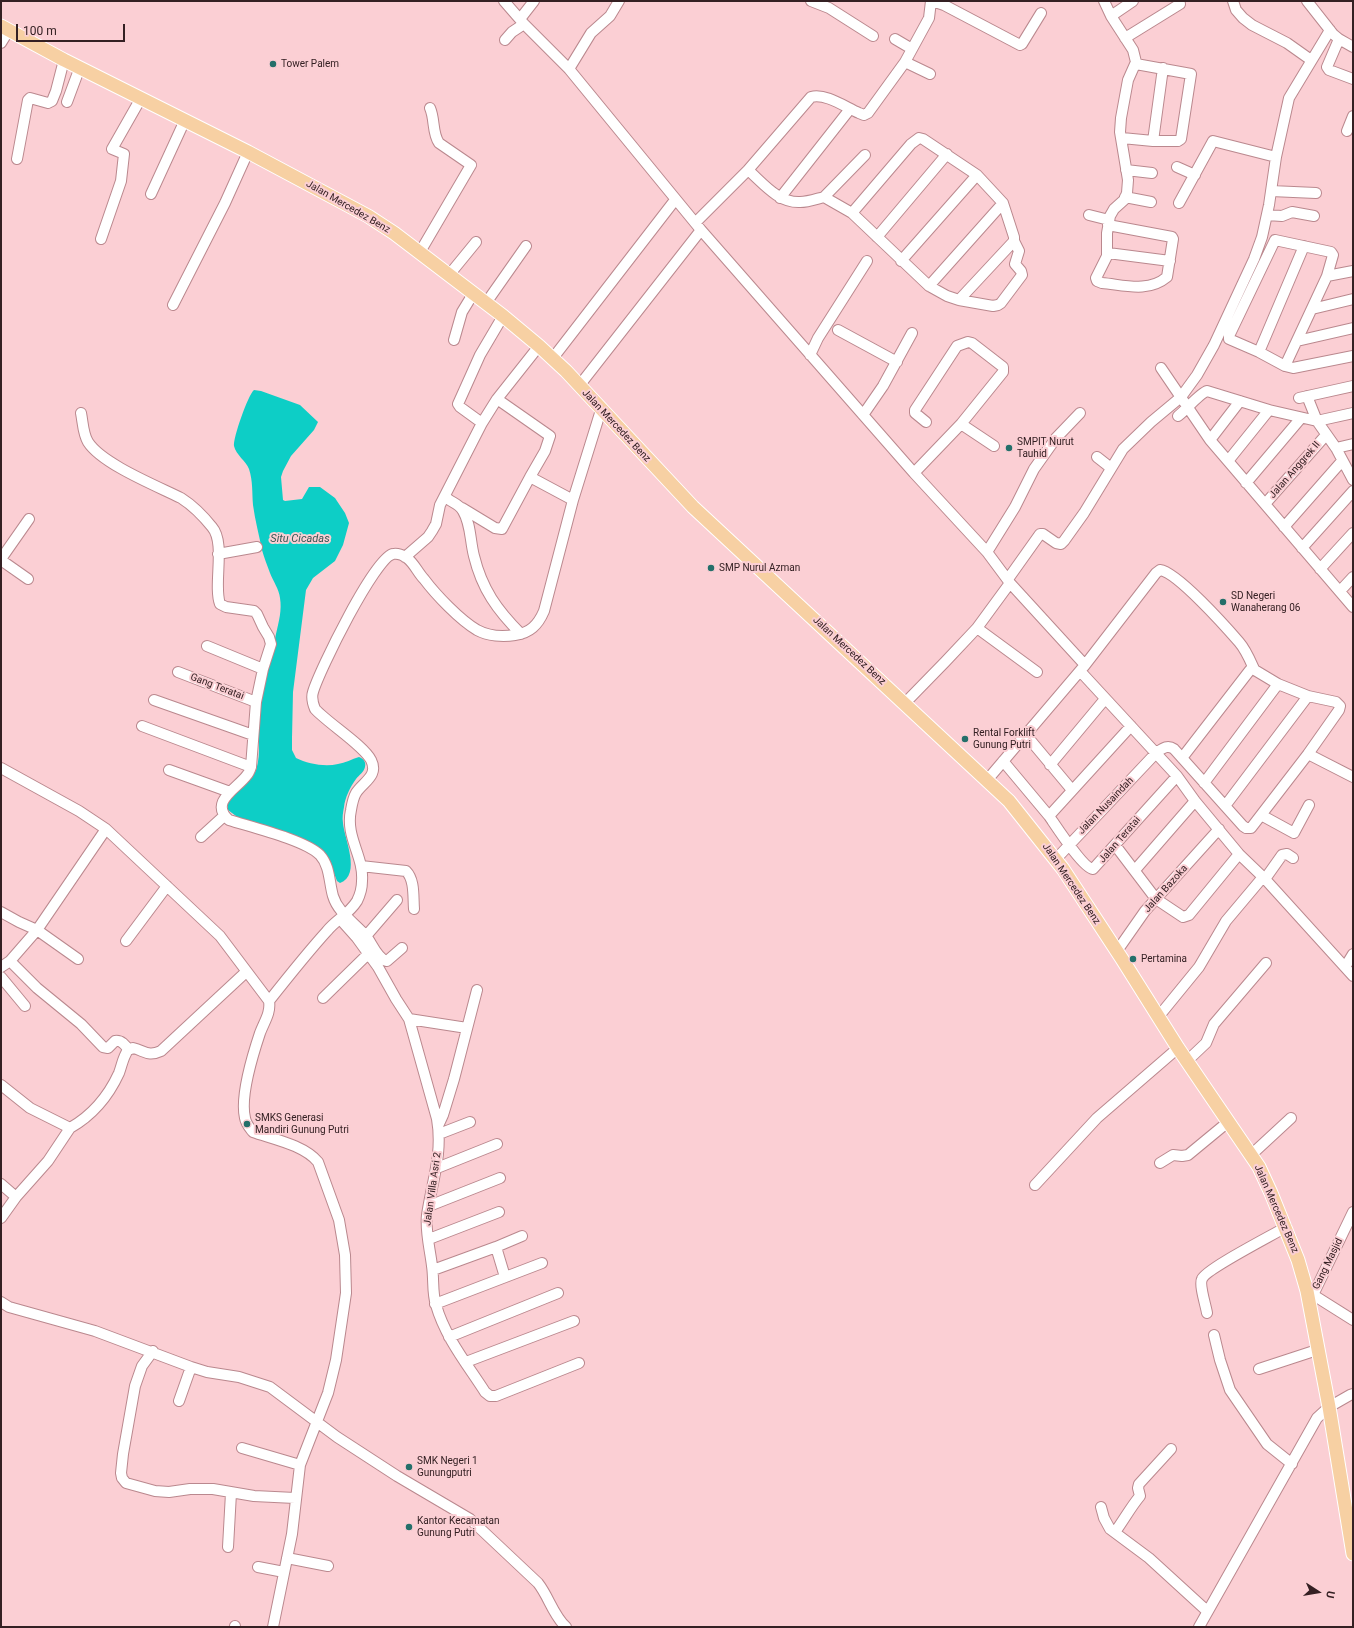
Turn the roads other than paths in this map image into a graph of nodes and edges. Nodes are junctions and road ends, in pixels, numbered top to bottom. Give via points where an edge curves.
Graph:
1 (504, 1) edge
2 (534, 1) edge
3 (619, 1) edge
4 (811, 1) edge
5 (932, 1) edge
6 (1104, 1) edge
7 (1133, 1) edge
8 (1233, 1) edge
9 (1307, 1) edge
10 (1180, 4) dead end
11 (1041, 13) dead end
12 (1111, 16) junction
13 (522, 22) junction
14 (5, 28) edge
15 (1330, 30) junction
16 (873, 36) dead end
17 (1125, 38) junction
18 (895, 39) dead end
19 (1339, 39) junction
20 (505, 40) dead end
21 (1, 43) edge
22 (1353, 46) edge
23 (912, 49) junction
24 (64, 60) junction
25 (1311, 60) junction
26 (905, 62) junction
27 (1136, 64) junction
28 (80, 67) junction
29 (1163, 68) junction
30 (569, 69) junction
31 (930, 74) dead end
32 (1353, 79) edge
33 (56, 91) junction
34 (141, 98) junction
35 (430, 108) dead end
36 (850, 109) junction
37 (1353, 116) edge
38 (185, 120) junction
39 (1347, 131) dead end
40 (1122, 138) junction
41 (1153, 141) junction
42 (248, 152) junction
43 (947, 154) junction
44 (865, 155) dead end
45 (1276, 157) junction
46 (17, 159) dead end
47 (1177, 167) dead end
48 (748, 170) junction
49 (1126, 170) junction
50 (1152, 173) dead end
51 (977, 175) junction
52 (1195, 175) junction
53 (1271, 191) junction
54 (1316, 193) dead end
55 (151, 194) dead end
56 (824, 197) junction
57 (1125, 197) junction
58 (780, 198) junction
59 (676, 200) junction
60 (1151, 202) dead end
61 (1003, 203) junction
62 (1180, 203) dead end
63 (852, 213) junction
64 (1089, 215) dead end
65 (1267, 215) junction
66 (1314, 216) dead end
67 (1109, 222) junction
68 (699, 226) junction
69 (877, 237) junction
70 (101, 240) dead end
71 (1014, 241) junction
72 (476, 242) dead end
73 (526, 246) dead end
74 (1304, 246) junction
75 (420, 252) junction
76 (1108, 253) junction
77 (901, 261) junction
78 (867, 262) dead end
79 (1170, 262) junction
80 (1353, 271) edge
81 (449, 275) junction
82 (1327, 276) junction
83 (929, 286) junction
84 (474, 294) junction
85 (1353, 299) edge
86 (959, 300) junction
87 (486, 303) junction
88 (173, 305) dead end
89 (1312, 309) junction
90 (503, 316) junction
91 (1353, 328) edge
92 (838, 330) dead end
93 (912, 333) dead end
94 (454, 340) dead end
95 (1297, 340) junction
96 (539, 346) junction
97 (1259, 352) junction
98 (810, 355) junction
99 (1353, 356) edge
100 (553, 358) junction
101 (897, 362) junction
102 (1285, 366) junction
103 (1161, 368) dead end
104 (579, 386) junction
105 (1353, 386) edge
106 (1181, 397) junction
107 (497, 399) junction
108 (1240, 401) junction
109 (1188, 408) junction
110 (601, 410) junction
111 (1269, 410) junction
112 (81, 413) dead end
113 (1080, 413) dead end
114 (1353, 413) edge
115 (863, 415) junction
116 (1178, 416) dead end
117 (1301, 418) junction
118 (1317, 421) junction
119 (926, 422) dead end
120 (482, 423) junction
121 (960, 424) junction
122 (1326, 435) junction
123 (1210, 440) junction
124 (1353, 444) edge
125 (994, 446) dead end
126 (1336, 448) junction
127 (1097, 457) dead end
128 (1342, 460) junction
129 (1228, 461) junction
130 (1111, 468) junction
131 (914, 473) junction
132 (1352, 474) edge
133 (530, 477) junction
134 (1246, 483) junction
135 (1353, 491) edge
136 (445, 496) junction
137 (573, 500) junction
138 (1265, 504) junction
139 (460, 507) junction
140 (29, 519) dead end
141 (1284, 527) junction
142 (1353, 533) edge
143 (257, 547) dead end
144 (1302, 548) junction
145 (987, 552) junction
146 (218, 554) junction
147 (405, 557) junction
148 (1, 560) edge
149 (1320, 569) junction
150 (1353, 577) edge
151 (28, 579) dead end
152 (1009, 581) junction
153 (1340, 591) junction
154 (1353, 607) edge
155 (977, 628) junction
156 (520, 634) junction
157 (207, 646) dead end
158 (1083, 668) junction
159 (263, 669) junction
160 (1254, 669) junction
161 (178, 672) dead end
162 (1037, 672) dead end
163 (1278, 684) junction
164 (1308, 696) junction
165 (1106, 698) junction
166 (154, 700) dead end
167 (256, 702) junction
168 (905, 703) junction
169 (142, 726) dead end
170 (1131, 726) junction
171 (253, 735) junction
172 (1026, 735) junction
173 (1156, 753) junction
174 (1308, 754) junction
175 (1182, 758) junction
176 (1003, 761) junction
177 (1050, 765) junction
178 (251, 767) junction
179 (1, 768) edge
180 (168, 770) dead end
181 (1177, 776) junction
182 (1353, 777) edge
183 (988, 779) junction
184 (1204, 783) junction
185 (1072, 790) junction
186 (230, 792) junction
187 (1195, 801) junction
188 (1309, 805) dead end
189 (1225, 806) junction
190 (1261, 815) junction
191 (224, 816) junction
192 (1049, 816) junction
193 (106, 829) junction
194 (1219, 829) junction
195 (201, 837) dead end
196 (1069, 844) junction
197 (1115, 845) junction
198 (1238, 854) junction
199 (1293, 858) dead end
200 (1056, 860) junction
201 (361, 866) junction
202 (1135, 870) junction
203 (1264, 878) junction
204 (167, 886) junction
205 (1156, 899) junction
206 (397, 900) dead end
207 (414, 909) dead end
208 (1, 912) edge
209 (342, 917) junction
210 (37, 930) junction
211 (366, 936) junction
212 (126, 941) dead end
213 (402, 948) dead end
214 (1116, 951) junction
215 (368, 954) junction
216 (1353, 954) edge
217 (78, 959) dead end
218 (10, 961) junction
219 (1266, 963) dead end
220 (1, 967) edge
221 (1345, 967) junction
222 (246, 972) junction
223 (1353, 976) edge
224 (1, 977) edge
225 (477, 990) dead end
226 (323, 998) dead end
227 (269, 1001) junction
228 (25, 1006) dead end
229 (1159, 1016) junction
230 (409, 1019) junction
231 (467, 1028) junction
232 (1178, 1048) junction
233 (128, 1050) junction
234 (1187, 1061) junction
235 (1, 1085) edge
236 (1291, 1118) dead end
237 (470, 1122) dead end
238 (1228, 1122) junction
239 (70, 1128) junction
240 (438, 1130) junction
241 (497, 1144) dead end
242 (1251, 1155) junction
243 (1160, 1163) dead end
244 (437, 1168) junction
245 (500, 1178) dead end
246 (1, 1184) edge
247 (1035, 1185) dead end
248 (16, 1197) junction
249 (429, 1206) junction
250 (499, 1212) dead end
251 (1353, 1212) edge
252 (1, 1218) edge
253 (1286, 1228) junction
254 (522, 1236) dead end
255 (429, 1239) junction
256 (496, 1247) junction
257 (542, 1263) dead end
258 (433, 1270) junction
259 (505, 1277) junction
260 (558, 1293) dead end
261 (1310, 1293) junction
262 (1, 1302) edge
263 (436, 1304) junction
264 (1208, 1313) dead end
265 (1353, 1320) edge
266 (574, 1321) dead end
267 (1214, 1335) dead end
268 (449, 1337) junction
269 (1317, 1350) junction
270 (153, 1351) junction
271 (466, 1362) junction
272 (579, 1363) dead end
273 (191, 1367) junction
274 (1259, 1369) dead end
275 (1353, 1394) edge
276 (180, 1401) dead end
277 (1329, 1407) junction
278 (317, 1422) junction
279 (242, 1448) dead end
280 (1171, 1449) dead end
281 (1292, 1464) junction
282 (300, 1465) junction
283 (231, 1493) junction
284 (295, 1498) junction
285 (1101, 1506) dead end
286 (1351, 1529) edge
287 (1115, 1532) junction
288 (228, 1548) dead end
289 (1353, 1554) edge
290 (287, 1558) junction
291 (328, 1566) dead end
292 (258, 1567) dead end
293 (284, 1572) junction
294 (1207, 1611) junction
295 (273, 1627) edge
296 (566, 1627) edge
297 (1199, 1627) edge

1 - 13 street
2 - 13 street
3 - 30 street via 610,16 591,34
4 - 16 street via 829,8
5 - 11 street via 1020,45
5 - 23 street via 929,18
6 - 12 street
7 - 12 street
8 - 25 street via 1236,10 1252,25 1287,43
9 - 15 street
10 - 17 street
12 - 17 street
13 - 20 street
13 - 30 street
14 - 21 street
14 - 24 main road, Jalan Mercedez Benz
15 - 19 street
15 - 25 street
17 - 27 street via 1135,54
18 - 23 street
19 - 22 street
19 - 32 street via 1327,67
23 - 26 street
24 - 28 main road, Jalan Mercedez Benz
24 - 33 street
25 - 45 street via 1289,98
26 - 31 street
26 - 36 street via 868,113
27 - 29 street
27 - 40 street via 1128,80 1124,98 1120,126
28 - 33 street via 68,98
28 - 34 main road, Jalan Mercedez Benz
29 - 41 street
29 - 41 street via 1189,73 1192,77 1181,139
30 - 59 street
33 - 46 street via 50,103 28,98
34 - 38 main road, Jalan Mercedez Benz
34 - 70 street via 112,149 124,154 121,181
35 - 75 street via 436,138 471,165
36 - 48 street via 824,97 811,97
36 - 58 street
37 - 39 street
38 - 42 main road, Jalan Mercedez Benz
38 - 55 street
40 - 41 street
40 - 49 street
42 - 75 main road, Jalan Mercedez Benz via 368,216
42 - 88 street
43 - 51 street
43 - 63 street via 919,136
43 - 69 street
44 - 56 street
45 - 52 street via 1213,142
45 - 53 street
47 - 52 street
48 - 58 street
48 - 68 street
49 - 50 street
49 - 57 street via 1128,186
51 - 61 street
51 - 77 street
52 - 62 street
53 - 54 street
53 - 65 street
56 - 58 street via 801,202
56 - 63 street
57 - 60 street
57 - 67 street via 1114,209
59 - 68 street
59 - 100 street
61 - 71 street
61 - 83 street
63 - 69 street
64 - 67 street
65 - 66 street via 1282,216 1292,212
65 - 106 street via 1254,260 1214,345
67 - 76 street via 1106,238
67 - 79 street via 1170,235 1173,239
68 - 98 street
68 - 104 street
69 - 77 street
71 - 86 street
71 - 86 street via 1019,251 1015,264 1022,275 1001,303 994,306
72 - 81 street
73 - 87 street
74 - 82 street via 1333,254
74 - 97 street
74 - 97 street via 1274,241 1229,336 1232,341
75 - 81 main road, Jalan Mercedez Benz
76 - 79 street
76 - 79 street via 1096,275 1097,280 1102,283 1144,288 1157,284 1167,277
77 - 83 street
78 - 98 street via 818,338
80 - 82 street
81 - 84 main road, Jalan Mercedez Benz
82 - 89 street
83 - 86 street
84 - 87 main road, Jalan Mercedez Benz
84 - 94 street via 462,312
85 - 89 street
87 - 90 main road, Jalan Mercedez Benz
89 - 95 street
90 - 96 main road, Jalan Mercedez Benz
90 - 120 street via 480,355 458,404
91 - 95 street
92 - 101 street
93 - 101 street
95 - 102 street
96 - 100 main road, Jalan Mercedez Benz
96 - 107 street
97 - 102 street
98 - 115 street
99 - 102 street via 1302,367
100 - 104 main road, Jalan Mercedez Benz
101 - 115 street
103 - 106 street
104 - 110 main road, Jalan Mercedez Benz
105 - 118 street via 1303,397
106 - 109 street
106 - 130 street via 1123,449
107 - 120 street
107 - 133 street via 550,436 545,451
108 - 109 street via 1205,391
108 - 111 street
108 - 123 street
109 - 116 street
109 - 123 street
110 - 137 street
110 - 168 main road, Jalan Mercedez Benz via 693,507
111 - 117 street
111 - 129 street
112 - 146 street via 84,433 94,450 129,472 190,504 216,532
113 - 145 street via 1056,438 1034,469 1015,507
114 - 118 street
115 - 131 street
117 - 118 street
117 - 134 street
118 - 122 street
119 - 121 street via 915,413 915,410 957,346 968,342 1004,369
120 - 136 street
121 - 125 street
121 - 131 street
122 - 126 street
122 - 138 street, Jalan Anggrek II
123 - 129 street
124 - 126 street
126 - 128 street
127 - 130 street
128 - 132 street
128 - 141 street
129 - 134 street
130 - 152 street via 1064,541 1061,544 1056,543 1040,534
131 - 145 street
133 - 137 street
133 - 139 street via 502,529 494,528
134 - 138 street
135 - 144 street
136 - 139 street
136 - 147 street via 432,531
137 - 156 street via 544,612 537,625
138 - 141 street
139 - 156 street via 469,525 474,556 486,589 497,608
140 - 148 street
141 - 144 street
142 - 149 street
143 - 146 street
144 - 149 street
145 - 152 street
146 - 159 street via 220,604 254,611 269,637 271,644
147 - 156 street via 433,589 477,630 490,635
147 - 201 street via 392,554 387,556 367,582 331,650 313,692 315,709 367,755 373,765 372,776 356,794 350,812 350,830
148 - 151 street
149 - 153 street
150 - 153 street
152 - 155 street
152 - 158 street
153 - 154 street
155 - 162 street
155 - 168 street
157 - 159 street
158 - 160 street via 1160,570 1183,584 1239,642
158 - 165 street
158 - 172 street
159 - 167 street
160 - 163 street
160 - 175 street via 1250,670
161 - 167 street, Gang Teratai
163 - 164 street
163 - 184 street
164 - 174 street via 1336,702 1340,708
164 - 189 street
165 - 170 street
165 - 177 street
166 - 171 street
167 - 171 street
168 - 183 main road, Jalan Mercedez Benz
169 - 178 street
170 - 173 street
170 - 185 street
171 - 178 street
172 - 176 street
172 - 177 street
173 - 175 street via 1165,747 1171,747
173 - 181 street
173 - 196 street, Jalan Nusaindah
174 - 182 street
174 - 190 street
175 - 184 street
176 - 183 street
176 - 192 street, Jalan Teratai
177 - 185 street
178 - 186 street via 247,776
179 - 193 street via 79,811
180 - 186 street
181 - 187 street
181 - 197 street, Jalan Teratai
183 - 200 main road, Jalan Mercedez Benz
184 - 189 street
185 - 192 street
186 - 191 street via 221,809
187 - 194 street
187 - 202 street
188 - 190 street via 1294,833
189 - 190 street via 1246,828 1251,828
191 - 195 street
191 - 209 street via 229,820 293,841 320,855 325,863
192 - 196 street, Jalan Teratai
193 - 204 street
193 - 210 street
194 - 198 street
194 - 205 street, Jalan Bazoka
196 - 197 street, Jalan Teratai via 1091,869 1096,867
196 - 200 street, Jalan Nusaindah
197 - 202 street
198 - 203 street
198 - 205 street via 1188,916 1182,916
199 - 203 street via 1287,854 1282,855
200 - 214 main road, Jalan Mercedez Benz
201 - 207 street via 406,871 412,883
201 - 209 street via 363,879 360,894
202 - 205 street
203 - 221 street
203 - 229 street via 1226,921 1199,967
204 - 212 street
204 - 222 street via 220,936
205 - 214 street, Jalan Bazoka
206 - 211 street
208 - 210 street
209 - 211 street
209 - 215 street, Jalan Villa Asri 2
209 - 227 street via 324,934
210 - 217 street
210 - 218 street
211 - 213 street via 385,961
214 - 229 main road, Jalan Mercedez Benz
215 - 226 street
215 - 230 street, Jalan Villa Asri 2
216 - 221 street
218 - 220 street
218 - 233 street via 104,1047 108,1048 113,1042 118,1041 126,1045
219 - 234 street via 1214,1024 1209,1039
221 - 223 street
222 - 227 street
222 - 233 street via 161,1051 147,1054 133,1048
224 - 228 street
225 - 231 street
227 - 278 street via 270,1008 259,1037 244,1098 245,1120 252,1132 302,1150 318,1162 339,1220 345,1255 346,1293 336,1360 328,1393
229 - 232 main road, Jalan Mercedez Benz
230 - 231 street
230 - 240 street, Jalan Villa Asri 2
231 - 240 street
232 - 234 main road, Jalan Mercedez Benz
232 - 247 street via 1097,1118
233 - 239 street via 118,1075 104,1099 94,1111
234 - 238 main road, Jalan Mercedez Benz
235 - 239 street via 30,1108
236 - 242 street
237 - 240 street
238 - 242 main road, Jalan Mercedez Benz
238 - 243 street via 1188,1155 1173,1155
239 - 248 street via 48,1161
240 - 244 street, Jalan Villa Asri 2
241 - 244 street
242 - 253 main road, Jalan Mercedez Benz via 1259,1167
244 - 249 street, Jalan Villa Asri 2
245 - 249 street
246 - 248 street
248 - 252 street
249 - 255 street, Jalan Villa Asri 2
250 - 255 street
251 - 261 street, Gang Masjid
253 - 261 main road, Jalan Mercedez Benz
253 - 264 street via 1237,1254 1204,1276 1201,1283
254 - 256 street
255 - 258 street, Jalan Villa Asri 2
256 - 258 street
256 - 259 street
257 - 259 street
258 - 263 street, Jalan Villa Asri 2
259 - 263 street
260 - 268 street
261 - 265 street
261 - 269 main road, Jalan Mercedez Benz
262 - 270 street via 14,1308 96,1330
263 - 268 street, Jalan Villa Asri 2
266 - 271 street
267 - 281 street via 1230,1390 1267,1444
268 - 271 street, Jalan Villa Asri 2
269 - 274 street
269 - 277 main road, Jalan Mercedez Benz
270 - 273 street
270 - 283 street via 142,1366 135,1386 123,1454 122,1478 130,1485 155,1491 213,1489
271 - 272 street, Jalan Villa Asri 2 via 490,1396 496,1396
273 - 276 street
273 - 278 street via 261,1384 281,1394
275 - 277 street
277 - 281 street via 1317,1418
277 - 286 main road, Jalan Mercedez Benz
278 - 282 street
278 - 296 street via 397,1476 470,1519 538,1583 547,1595 557,1618
279 - 282 street
280 - 287 street via 1139,1484 1140,1496
281 - 294 street
282 - 284 street
283 - 284 street
283 - 288 street
284 - 290 street
285 - 287 street via 1101,1513 1108,1527
286 - 289 main road, Jalan Mercedez Benz
287 - 294 street via 1149,1558
290 - 291 street
290 - 293 street
292 - 293 street
293 - 295 street
294 - 297 street

